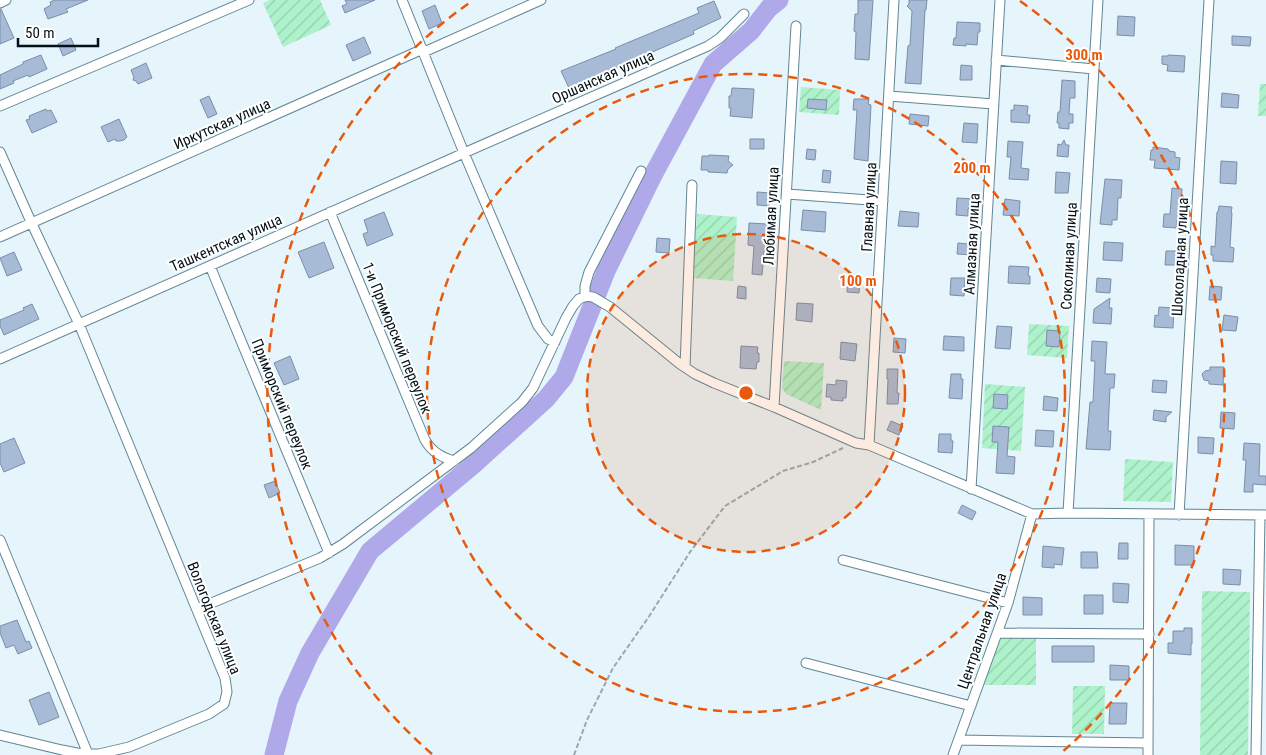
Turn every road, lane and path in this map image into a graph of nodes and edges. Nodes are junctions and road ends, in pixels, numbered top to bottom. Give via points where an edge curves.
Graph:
1 (6, 0) edge
2 (249, 0) edge
3 (402, 0) edge
4 (540, 0) edge
5 (894, 0) edge
6 (1000, 0) edge
7 (1098, 0) edge
8 (1209, 0) edge
9 (0, 3) edge
10 (744, 14) dead end
11 (796, 26) dead end
12 (424, 51) junction
13 (996, 60) junction
14 (1094, 69) junction
15 (889, 96) junction
16 (994, 104) junction
17 (0, 106) edge
18 (0, 152) edge
19 (464, 153) junction
20 (641, 171) dead end
21 (692, 185) dead end
22 (786, 194) junction
23 (883, 201) junction
24 (330, 212) junction
25 (32, 224) junction
26 (0, 237) edge
27 (210, 266) junction
28 (593, 298) junction
29 (79, 324) junction
30 (555, 342) junction
31 (0, 359) edge
32 (685, 367) junction
33 (774, 407) junction
34 (856, 443) junction
35 (869, 445) junction
36 (454, 461) junction
37 (971, 489) junction
38 (1068, 513) junction
39 (1032, 514) junction
40 (1150, 515) junction
41 (1179, 515) junction
42 (1263, 515) edge
43 (0, 540) edge
44 (329, 553) junction
45 (843, 560) dead end
46 (1008, 603) junction
47 (196, 608) junction
48 (997, 633) junction
49 (1149, 634) junction
50 (806, 663) dead end
51 (971, 706) junction
52 (0, 735) edge
53 (958, 740) junction
54 (1148, 743) junction
55 (88, 754) edge
56 (574, 755) edge
57 (953, 755) edge
58 (1148, 755) edge
59 (1256, 755) edge

1 - 9 street
2 - 17 street
3 - 12 street
4 - 12 street, Иркутская улица
5 - 15 street, Главная улица
6 - 13 street, Алмазная улица
7 - 14 street, Соколиная улица
8 - 41 street, Шоколадная улица
10 - 19 street, Оршанская улица via 708,46
11 - 22 street, Любимая улица
12 - 19 street
12 - 25 street, Иркутская улица
13 - 14 street
13 - 16 street, Алмазная улица
14 - 38 street, Соколиная улица
15 - 16 street
15 - 23 street, Главная улица
16 - 37 street, Алмазная улица
18 - 25 street, Вологодская улица
19 - 24 street, Ташкентская улица
19 - 30 street via 538,326
20 - 28 street via 589,272 585,286
21 - 32 street
22 - 23 street
22 - 33 street, Любимая улица
23 - 35 street, Главная улица
24 - 27 street, Ташкентская улица
24 - 36 street, 1-и Приморский переулок via 425,440 437,454
25 - 26 street, Иркутская улица
25 - 29 street, Вологодская улица
27 - 29 street, Ташкентская улица
27 - 44 street, Приморский переулок
28 - 30 street via 579,299
28 - 32 street via 610,307
29 - 31 street, Ташкентская улица
29 - 47 street, Вологодская улица
30 - 36 street via 533,388 522,402
32 - 33 street via 714,384
33 - 34 street
34 - 35 street
34 - 56 path via 783,471 725,506 690,552 613,668
35 - 37 street
36 - 44 street
37 - 39 street
38 - 39 street
38 - 40 street
39 - 46 street, Центральная улица
40 - 41 street
40 - 49 street
41 - 42 street
42 - 59 street
43 - 55 street
44 - 47 street
45 - 46 street
46 - 48 street, Центральная улица
47 - 55 street, Вологодская улица via 225,678 228,692 224,704 209,714 128,748
48 - 49 street
48 - 51 street, Центральная улица
49 - 54 street
50 - 51 street
51 - 53 street, Центральная улица
52 - 55 street, Вологодская улица
53 - 54 street
53 - 57 street, Центральная улица
54 - 58 street

